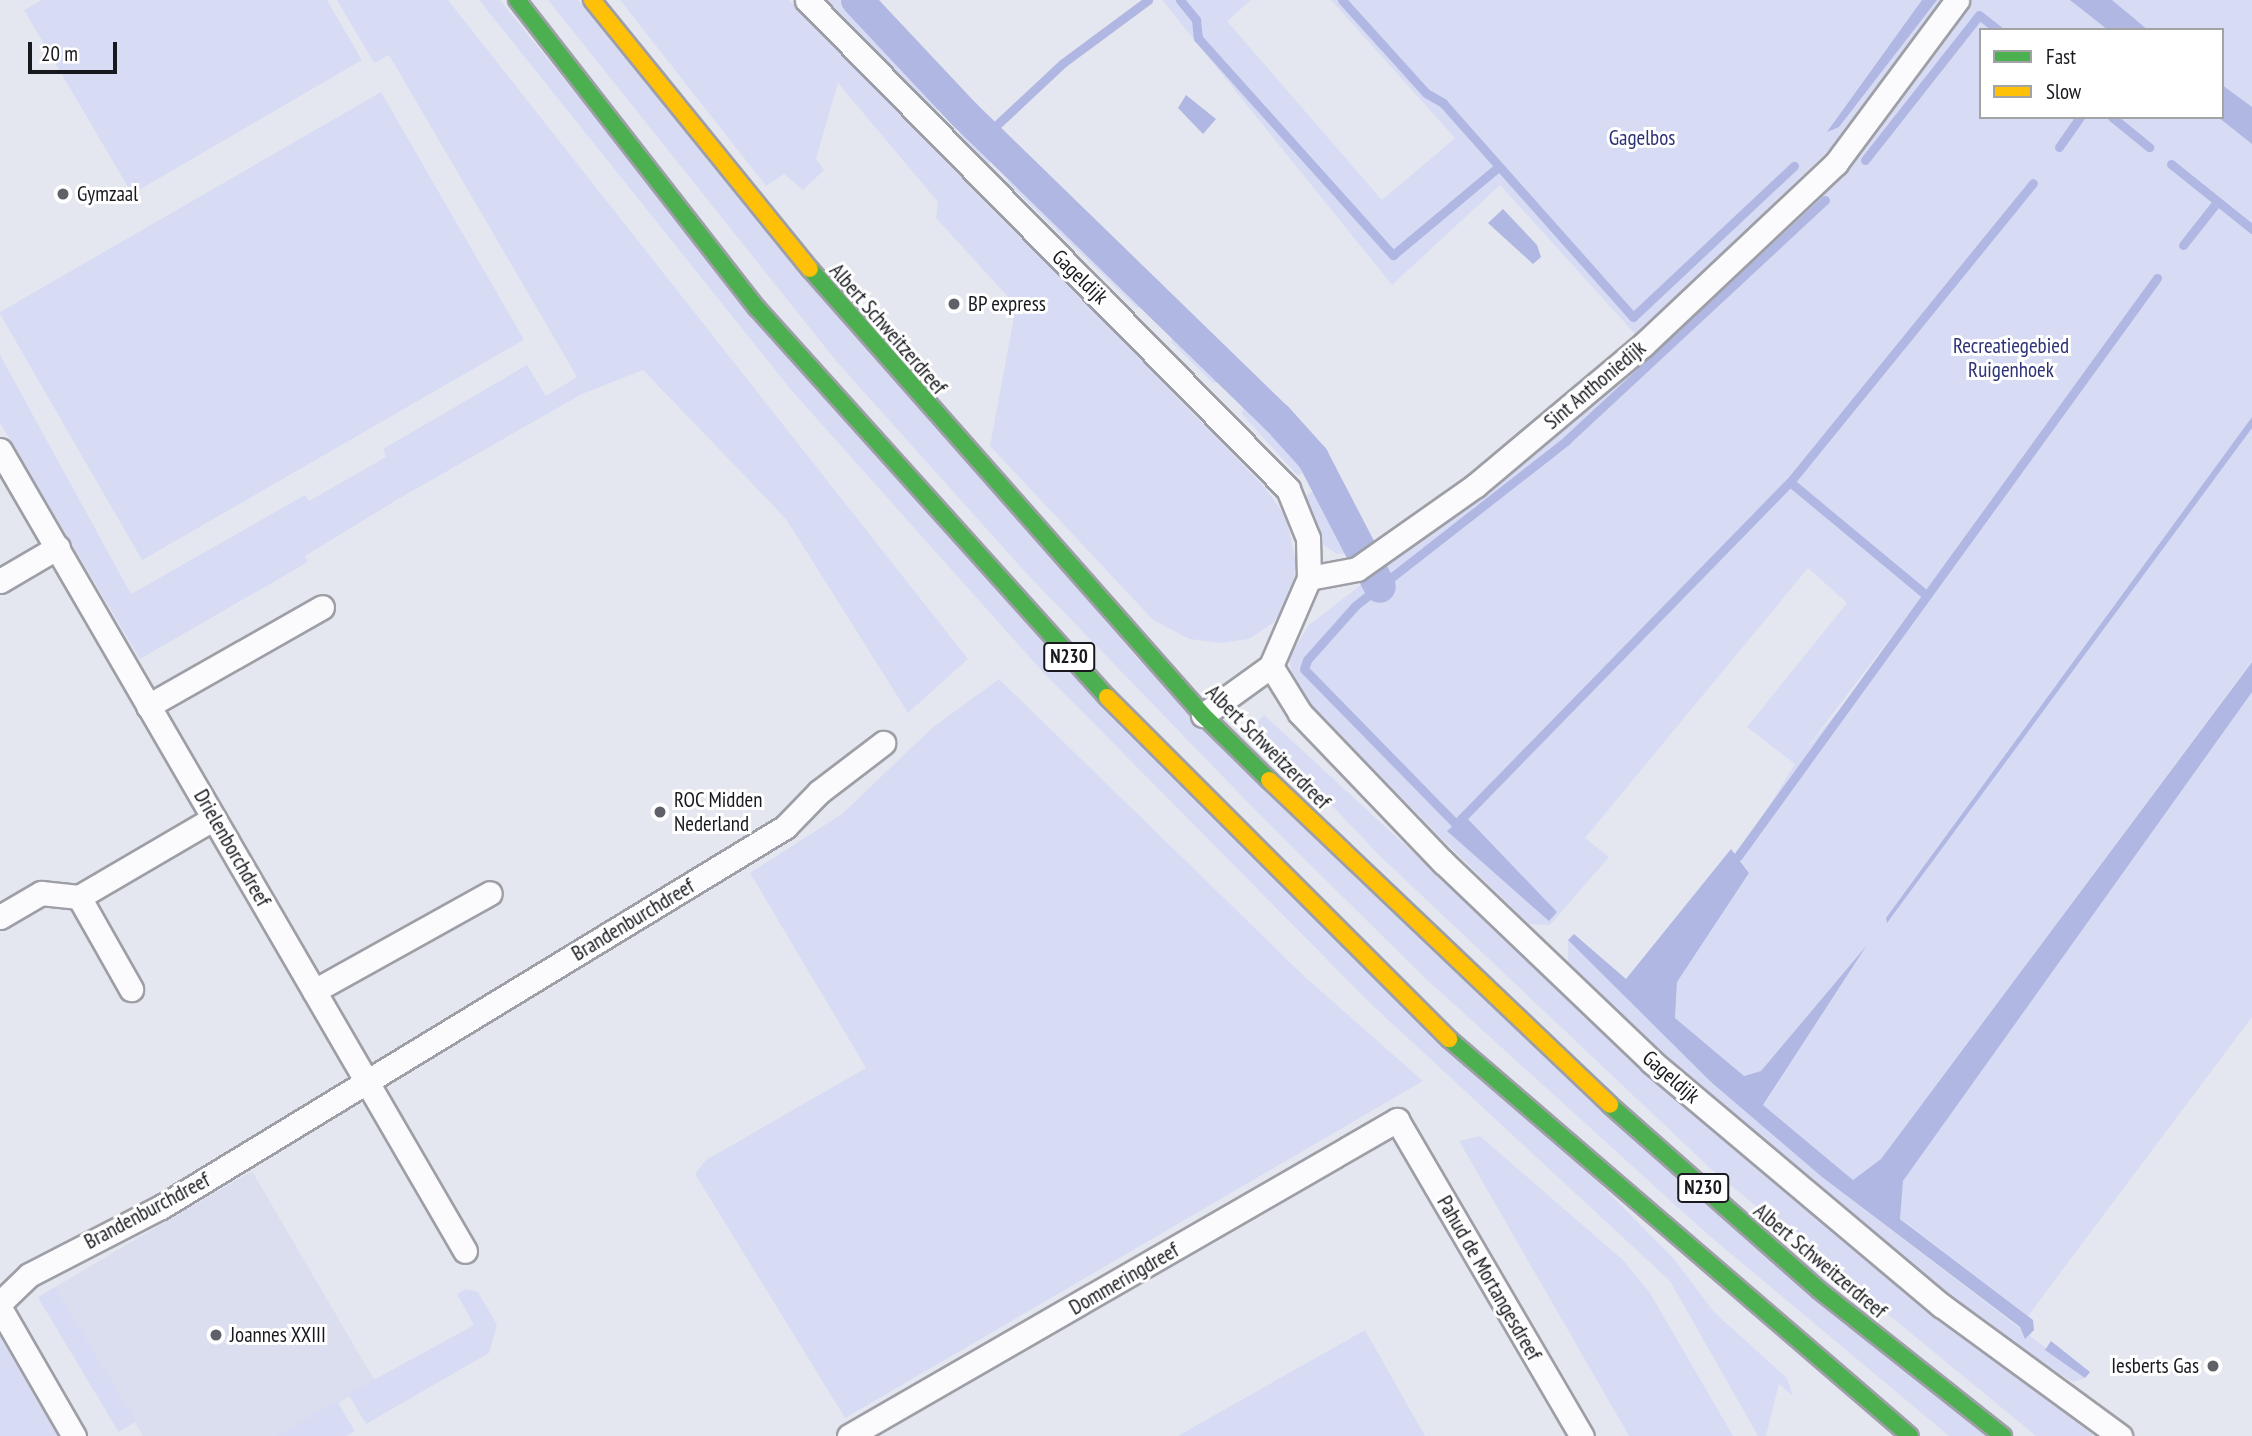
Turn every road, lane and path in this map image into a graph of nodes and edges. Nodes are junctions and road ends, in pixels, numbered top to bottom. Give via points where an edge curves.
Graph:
1 (517, 0) edge
2 (593, 0) edge
3 (807, 0) edge
4 (1957, 0) edge
5 (0, 450) edge
6 (58, 547) junction
7 (1309, 578) junction
8 (0, 581) edge
9 (322, 607) dead end
10 (1271, 666) junction
11 (148, 706) junction
12 (1203, 715) junction
13 (883, 743) dead end
14 (214, 818) junction
15 (490, 892) dead end
16 (79, 897) junction
17 (0, 917) edge
18 (131, 989) dead end
19 (314, 991) junction
20 (369, 1081) junction
21 (1397, 1120) joint
22 (466, 1251) dead end
23 (0, 1305) edge
24 (74, 1436) edge
25 (849, 1436) edge
26 (1582, 1436) edge
27 (1910, 1436) edge
28 (2003, 1436) edge
29 (2120, 1436) edge

1 - 27 highway, N230 via 757,307 1160,755 1471,1061
2 - 12 highway, Albert Schweitzerdreef / N230 via 815,276
3 - 7 street, Gageldijk via 1256,451 1288,489 1308,538
4 - 7 street, Sint Anthoniedijk via 1836,163 1643,345 1476,485 1357,569
5 - 6 street, Drielenborchdreef
6 - 8 street
6 - 11 street, Drielenborchdreef
7 - 10 street
9 - 11 street
10 - 12 street
10 - 29 street, Gageldijk via 1300,713 1424,842 1652,1062 1941,1305
11 - 14 street, Drielenborchdreef
12 - 28 highway, Albert Schweitzerdreef / N230 via 1512,1018 1819,1290
13 - 20 street, Brandenburchdreef via 819,792 785,827
14 - 16 street
14 - 19 street, Drielenborchdreef
15 - 19 street
16 - 17 street via 41,893
16 - 18 street
19 - 20 street, Drielenborchdreef
20 - 22 street
20 - 23 street, Brandenburchdreef via 161,1207 29,1275
21 - 25 street, Dommeringdreef
21 - 26 street, Pahud de Mortangesdreef
23 - 24 street

